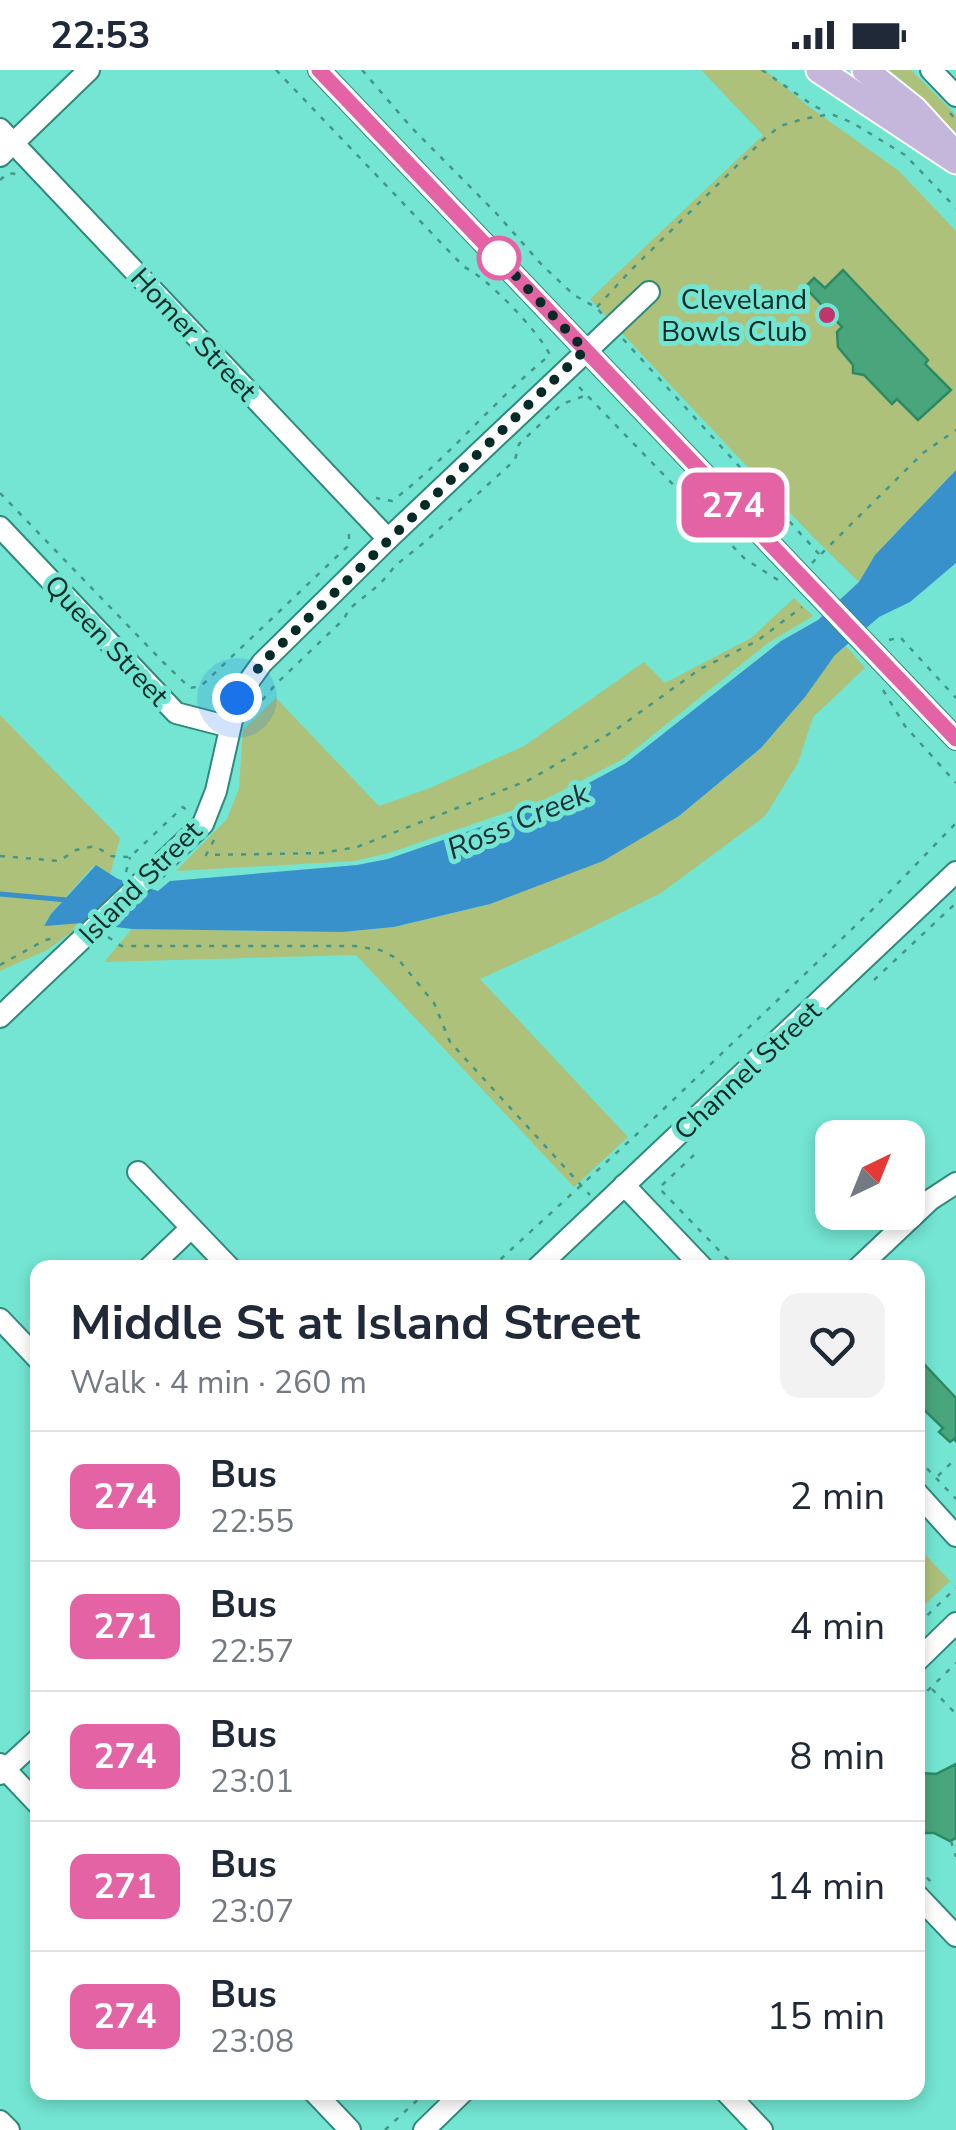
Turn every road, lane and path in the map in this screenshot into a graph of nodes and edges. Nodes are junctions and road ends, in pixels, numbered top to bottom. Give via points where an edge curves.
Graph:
1 (89, 70) edge
2 (276, 70) edge
3 (320, 70) edge
4 (362, 70) edge
5 (762, 70) edge
6 (866, 70) edge
7 (931, 70) edge
8 (829, 73) edge
9 (956, 96) edge
10 (831, 114) junction
11 (5, 143) edge
12 (956, 158) edge
13 (956, 208) edge
14 (649, 292) dead end
15 (597, 308) junction
16 (612, 326) junction
17 (585, 350) junction
18 (579, 387) dead end
19 (586, 395) junction
20 (956, 430) edge
21 (0, 492) edge
22 (374, 498) dead end
23 (347, 517) dead end
24 (0, 527) edge
25 (388, 539) junction
26 (820, 555) junction
27 (793, 580) junction
28 (818, 593) junction
29 (875, 646) junction
30 (882, 690) dead end
31 (956, 698) edge
32 (239, 722) junction
33 (956, 739) edge
34 (956, 783) edge
35 (956, 823) edge
36 (209, 831) junction
37 (0, 856) edge
38 (130, 857) junction
39 (956, 872) edge
40 (133, 881) junction
41 (956, 902) edge
42 (94, 928) junction
43 (68, 935) dead end
44 (0, 965) edge
45 (874, 980) dead end
46 (0, 1018) edge
47 (694, 1154) dead end
48 (138, 1172) dead end
49 (956, 1183) edge
50 (624, 1185) junction
51 (582, 1186) junction
52 (602, 1207) junction
53 (191, 1228) junction
54 (157, 1260) edge
55 (222, 1260) edge
56 (500, 1260) edge
57 (546, 1260) edge
58 (694, 1260) edge
59 (728, 1260) edge
60 (866, 1260) edge
61 (0, 1318) edge
62 (30, 1350) edge
63 (956, 1462) edge
64 (925, 1466) edge
65 (936, 1478) junction
66 (956, 1499) edge
67 (925, 1502) edge
68 (956, 1536) edge
69 (956, 1588) edge
70 (925, 1617) edge
71 (956, 1623) edge
72 (925, 1653) edge
73 (956, 1663) edge
74 (930, 1688) junction
75 (925, 1693) edge
76 (956, 1714) edge
77 (30, 1746) edge
78 (2, 1769) edge
79 (30, 1796) edge
80 (951, 1840) dead end
81 (956, 1858) edge
82 (925, 1903) edge
83 (956, 1936) edge
84 (322, 2100) edge
85 (417, 2100) edge
86 (455, 2100) edge
87 (734, 2100) edge
88 (0, 2121) edge
89 (9, 2130) edge
90 (350, 2130) edge
91 (385, 2130) edge
92 (424, 2130) edge
93 (762, 2130) edge

1 - 11 street
2 - 22 path via 550,355 414,484 392,501
3 - 17 street
4 - 15 path via 542,265
5 - 10 path
6 - 12 main road via 914,109
7 - 9 street
8 - 12 main road
10 - 13 path via 906,154
10 - 15 path via 780,126 762,140
11 - 25 street, Homer Street
14 - 16 street, Island Street
15 - 16 path
16 - 17 street, Island Street
16 - 26 path
17 - 25 street, Island Street
17 - 27 street
18 - 19 path
19 - 27 path via 745,559
19 - 32 path via 562,404 519,444 514,460 349,609
20 - 26 path via 923,453
21 - 23 path via 190,688 202,686 349,545
24 - 32 street, Queen Street via 176,713
25 - 32 street, Island Street via 262,663 237,698
26 - 27 path
27 - 28 street
28 - 29 street
28 - 36 path via 756,642 700,670 529,780 357,846 322,852 206,855
29 - 31 path via 900,637
29 - 33 street
30 - 34 path
32 - 36 street, Island Street
35 - 51 path
36 - 38 path via 183,807
36 - 40 street, Island Street
37 - 38 path via 59,861 95,846
38 - 40 path
39 - 50 street, Channel Street
40 - 42 street, Island Street
41 - 45 path
42 - 46 street, Island Street
42 - 51 path via 121,946 355,946 398,959 434,1003 450,1042
43 - 44 path via 44,940
47 - 59 path via 660,1188
48 - 53 street
49 - 60 street
50 - 52 street, Channel Street
50 - 58 street
51 - 52 path
51 - 56 path
52 - 57 street, Channel Street
53 - 54 street
53 - 55 street
61 - 62 street
63 - 65 path
64 - 65 path
65 - 66 path
67 - 68 street
69 - 70 path
71 - 72 street
73 - 74 path
74 - 75 path
74 - 76 path
77 - 78 street
78 - 79 street
80 - 81 path
82 - 83 street
84 - 90 street
85 - 91 path
86 - 92 street
87 - 93 street
88 - 89 street

